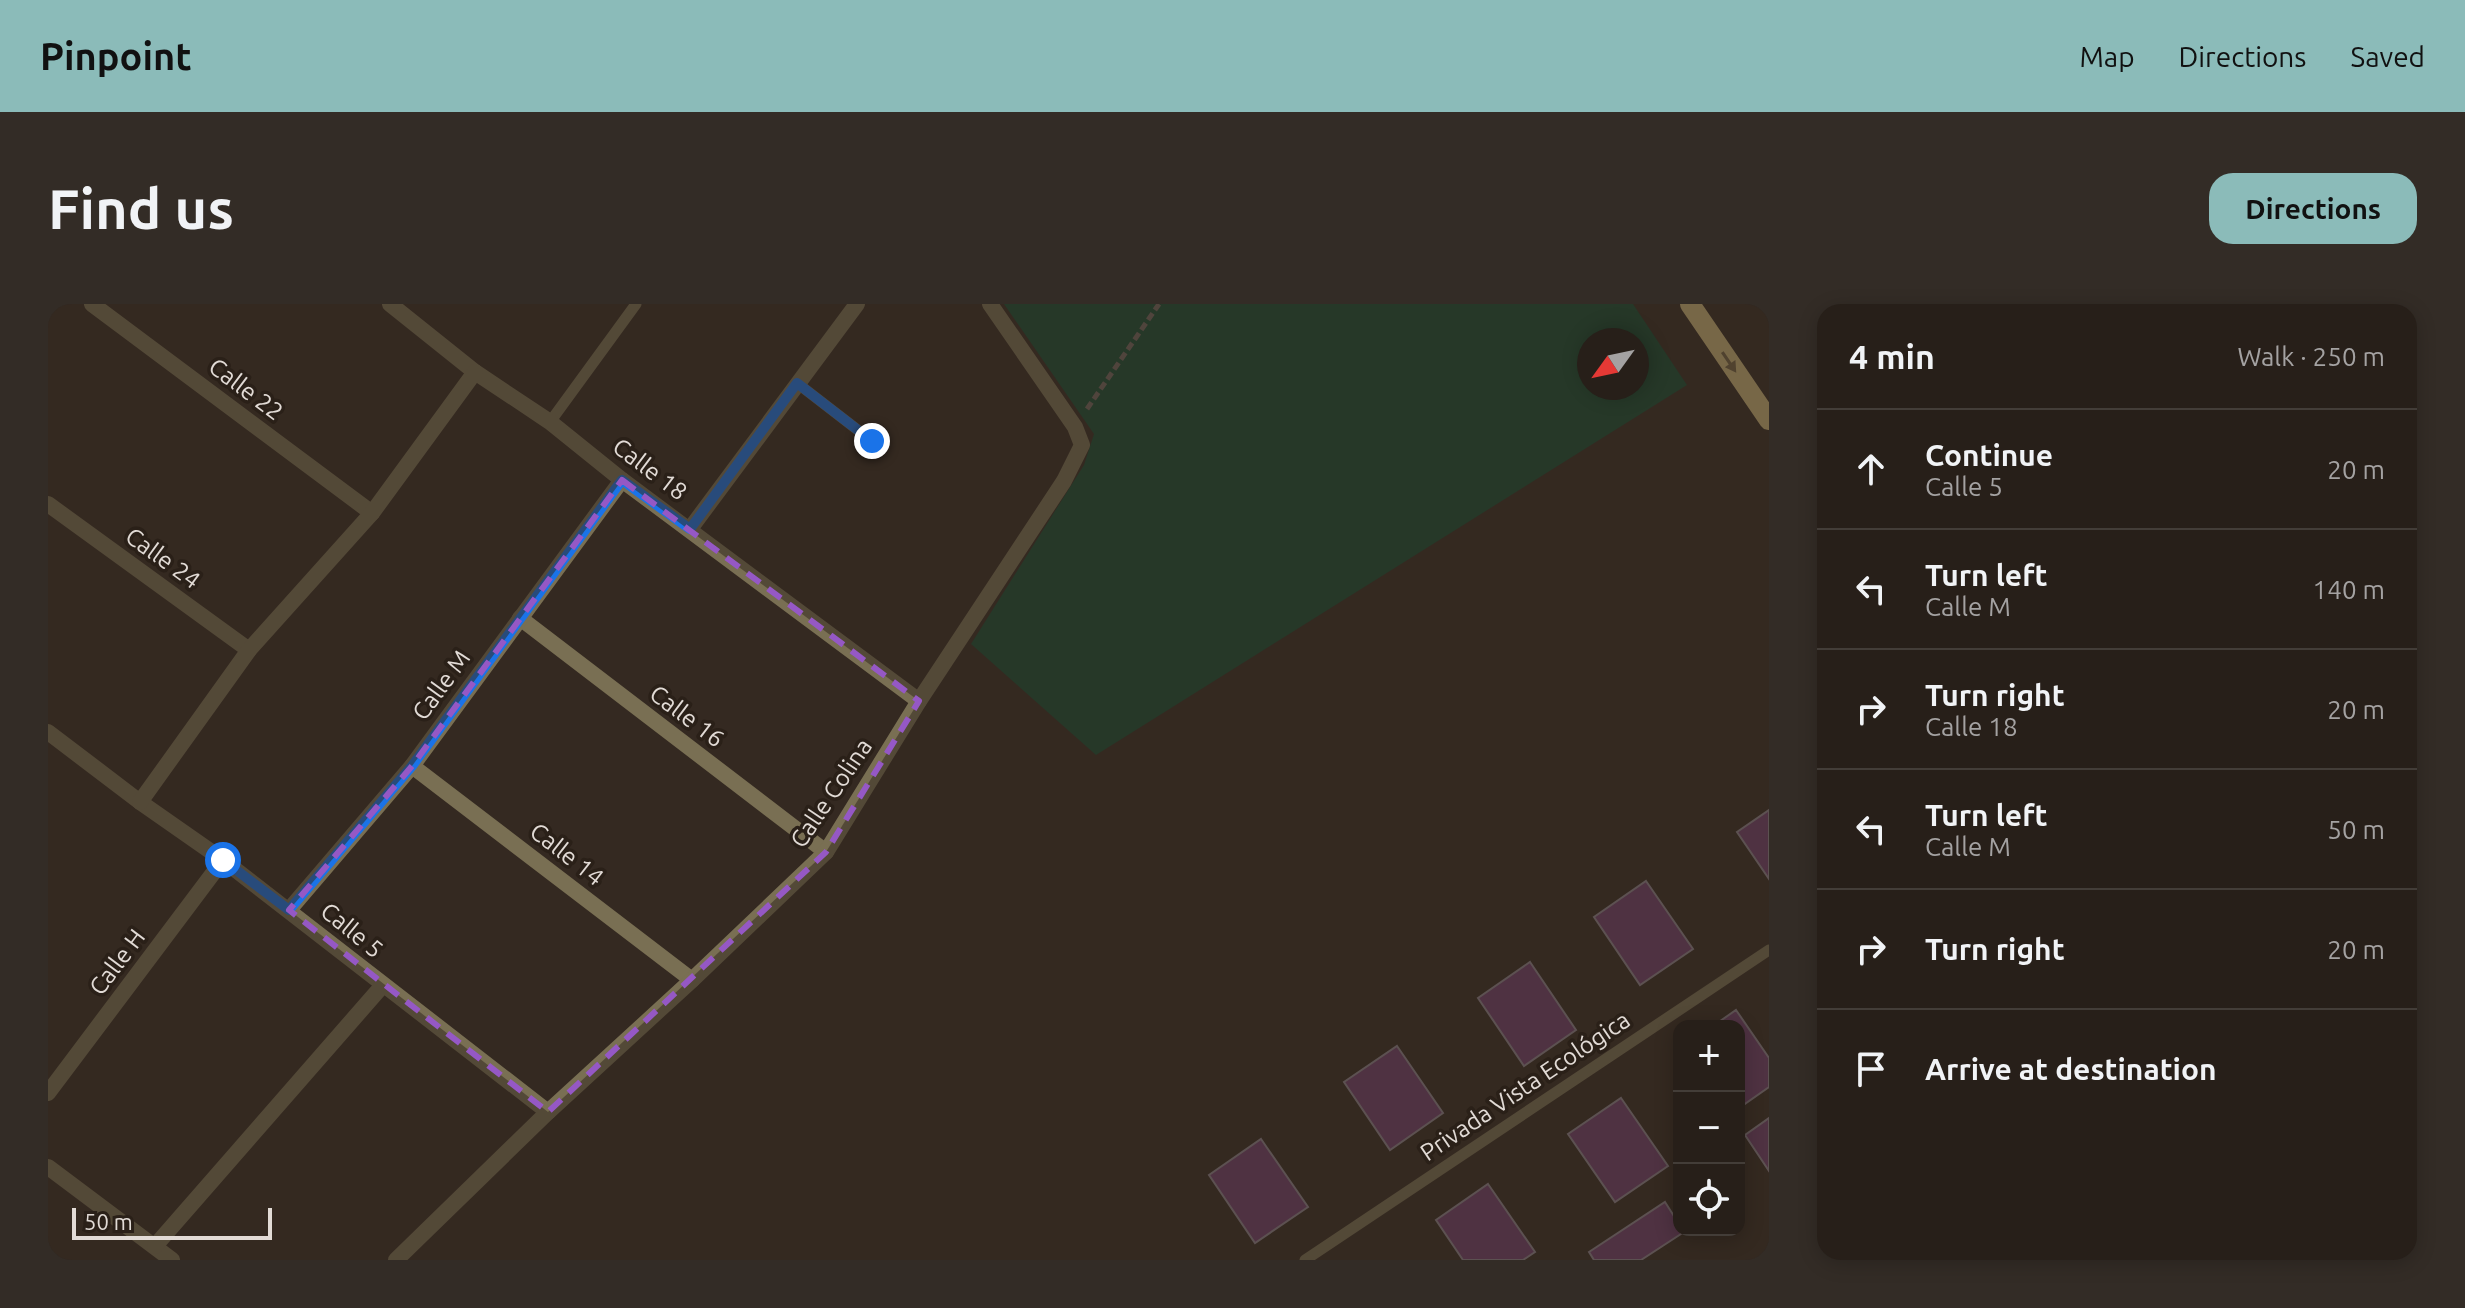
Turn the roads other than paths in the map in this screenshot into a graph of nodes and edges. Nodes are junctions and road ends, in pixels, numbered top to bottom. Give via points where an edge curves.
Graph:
1 (92, 304) edge
2 (390, 304) edge
3 (636, 304) edge
4 (857, 304) edge
5 (990, 304) edge
6 (1690, 304) edge
7 (408, 310) edge
8 (475, 372) junction
9 (797, 383) junction
10 (1769, 420) edge
11 (550, 422) junction
12 (872, 441) dead end
13 (622, 480) junction
14 (48, 504) edge
15 (372, 513) junction
16 (690, 529) junction
17 (520, 618) junction
18 (249, 650) junction
19 (919, 701) junction
20 (48, 732) edge
21 (412, 766) junction
22 (140, 802) junction
23 (826, 852) junction
24 (223, 860) junction
25 (289, 910) junction
26 (1769, 950) edge
27 (692, 980) junction
28 (383, 985) junction
29 (48, 1093) edge
30 (548, 1112) junction
31 (48, 1167) edge
32 (155, 1246) junction
33 (172, 1260) edge
34 (396, 1260) edge
35 (1305, 1260) edge

1 - 15 street, Calle 22
2 - 7 street, Calle 18
3 - 11 lane
4 - 9 street
5 - 19 street, Calle Colina via 1082,445 1064,481
6 -> 10 main road
7 - 8 street, Calle 18
8 - 11 street, Calle 18
8 - 15 street
9 - 12 lane
9 - 16 street
11 - 13 street, Calle 18
13 - 16 street, Calle 18
13 - 17 street, Calle M
14 - 18 street, Calle 24
15 - 18 street
16 - 19 street, Calle 18
17 - 21 street, Calle M
17 - 23 street, Calle 16
18 - 22 street
19 - 23 street, Calle Colina
20 - 22 street, Calle 5
21 - 25 street, Calle M
21 - 27 street, Calle 14
22 - 24 street, Calle 5
23 - 27 street, Calle Colina
24 - 25 street, Calle 5
24 - 29 street, Calle H
25 - 28 street, Calle 5
26 - 35 lane, Privada Vista Ecológica
27 - 30 street, Calle Colina
28 - 30 street, Calle 5
28 - 32 street
30 - 34 street, Calle Colina
31 - 32 street
32 - 33 street

